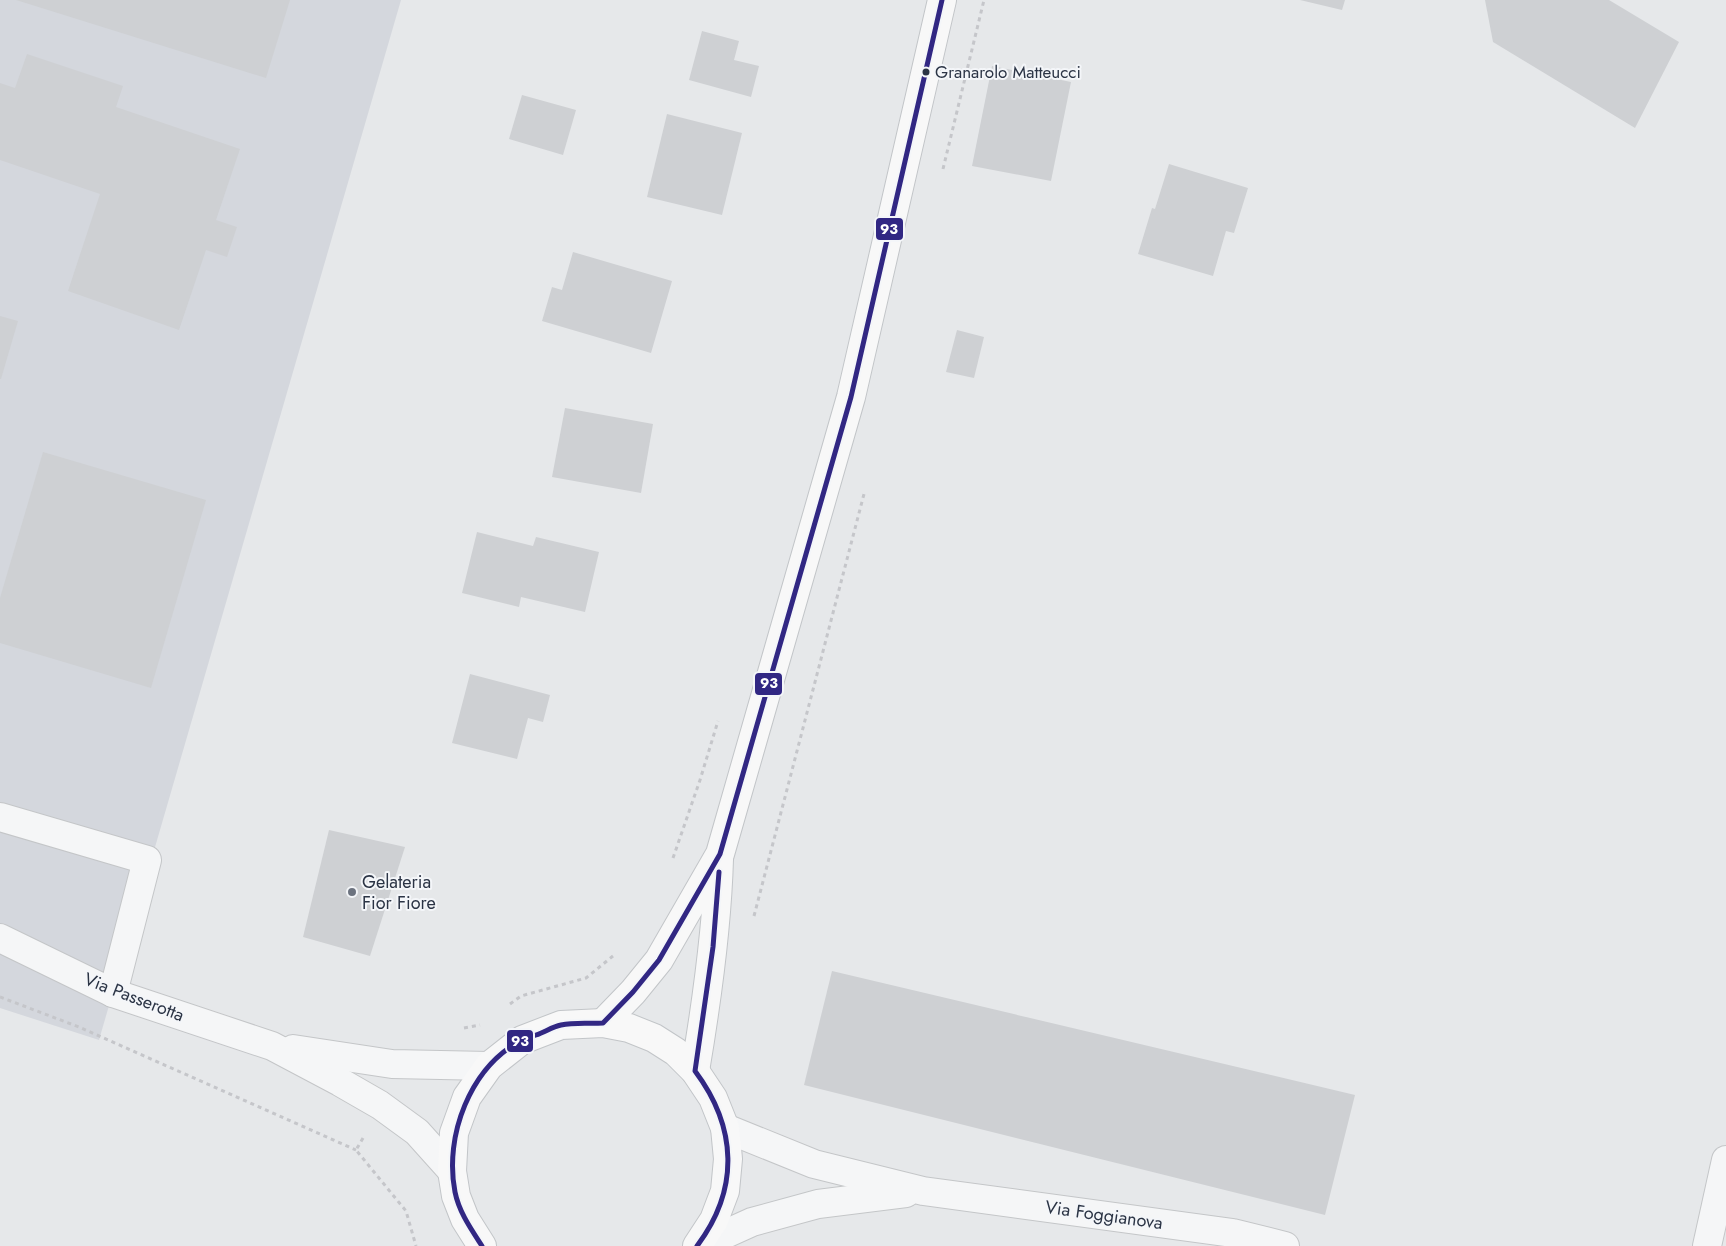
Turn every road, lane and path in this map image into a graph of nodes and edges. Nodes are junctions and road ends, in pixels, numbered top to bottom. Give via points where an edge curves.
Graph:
1 (942, 0) edge
2 (719, 716) dead end
3 (0, 817) edge
4 (720, 854) junction
5 (672, 860) dead end
6 (0, 938) edge
7 (614, 956) dead end
8 (113, 993) junction
9 (0, 997) edge
10 (508, 1005) dead end
11 (487, 1020) dead end
12 (603, 1023) junction
13 (463, 1028) dead end
14 (272, 1046) junction
15 (489, 1066) junction
16 (695, 1071) junction
17 (380, 1105) junction
18 (724, 1128) junction
19 (356, 1150) junction
20 (1726, 1160) edge
21 (452, 1171) junction
22 (923, 1191) junction
23 (416, 1246) edge
24 (482, 1246) edge
25 (698, 1246) edge
26 (1285, 1246) edge
27 (1707, 1246) edge

1 - 4 main road via 851,397
2 - 5 path
3 - 8 street via 147,860
4 - 12 main road via 659,960
4 - 16 main road via 718,902
6 - 8 street, Via Passerotta
7 - 10 path via 586,978 521,996
8 - 14 street, Via Passerotta
9 - 19 path via 79,1027
11 - 13 path via 480,1025
12 - 15 main road via 561,1025 522,1040
12 - 16 main road via 629,1028 654,1038 676,1052
14 - 15 street, Via Passerotta via 392,1064
14 - 17 street, Via Passerotta
15 - 21 main road via 467,1097 454,1133
16 - 18 main road via 713,1098
17 - 19 path
17 - 21 street, Via Passerotta via 417,1132
18 - 22 street, Via Foggianova via 814,1164
18 - 25 main road via 728,1159 724,1191 714,1220
19 - 23 path via 406,1211
20 - 27 street
21 - 24 main road via 456,1196 465,1219
22 - 25 street, Via Foggianova via 818,1204 752,1222
22 - 26 street, Via Foggianova via 1233,1233

